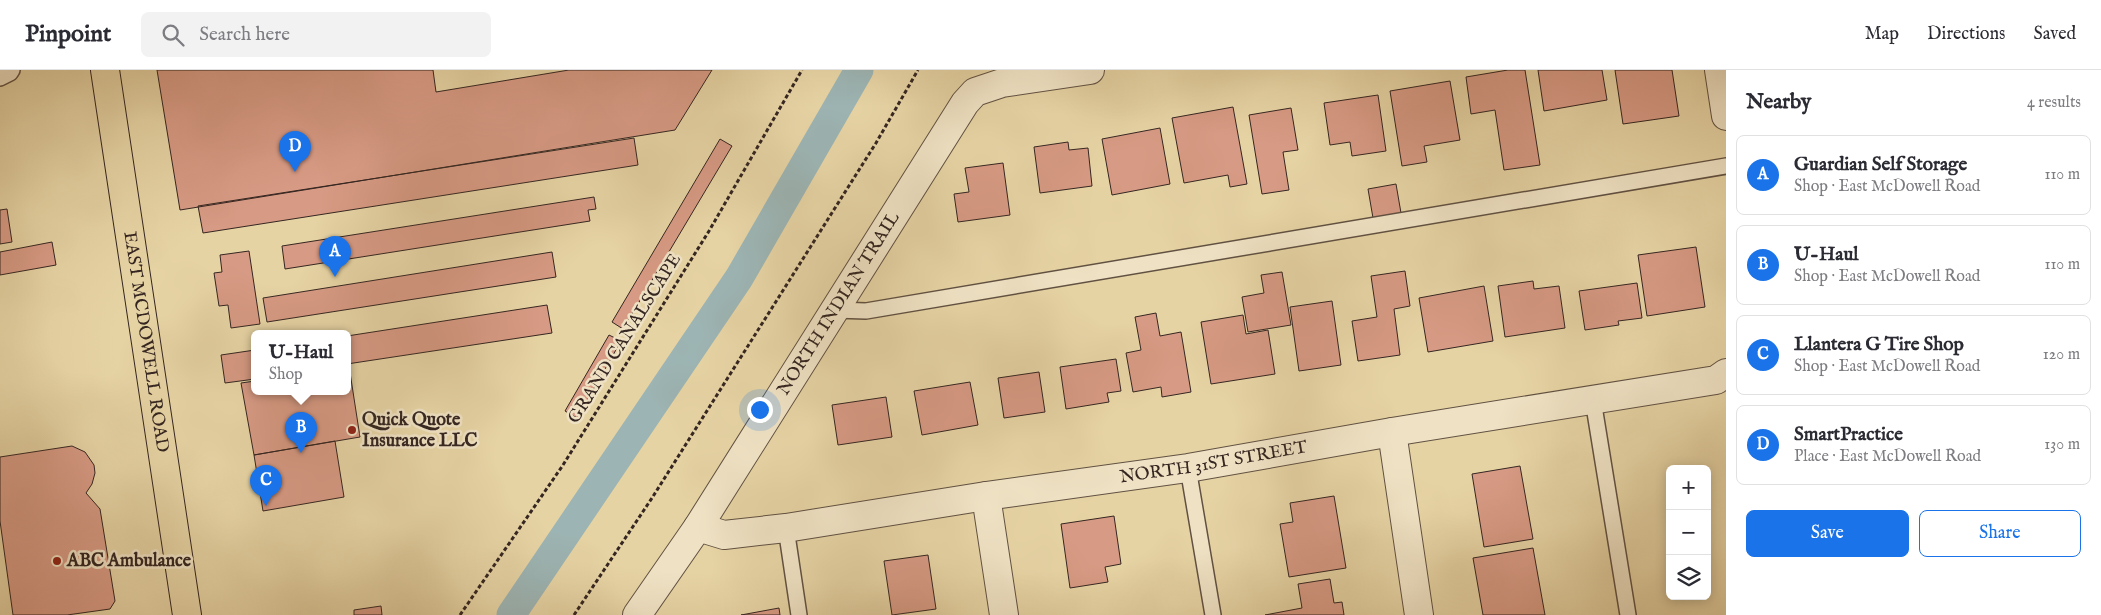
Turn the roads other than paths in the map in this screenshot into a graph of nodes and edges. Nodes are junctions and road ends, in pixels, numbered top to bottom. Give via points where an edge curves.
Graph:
1 (12, 70) edge
2 (105, 70) edge
3 (1090, 70) edge
4 (1719, 70) edge
5 (1000, 77) edge
6 (0, 78) edge
7 (1726, 116) edge
8 (1726, 166) edge
9 (835, 310) junction
10 (1726, 373) edge
11 (1593, 400) junction
12 (1392, 432) junction
13 (1188, 468) junction
14 (986, 496) junction
15 (698, 527) junction
16 (786, 528) junction
17 (187, 615) edge
18 (637, 615) edge
19 (799, 615) edge
20 (1004, 615) edge
21 (1213, 615) edge
22 (1419, 615) edge
23 (1628, 615) edge

1 - 6 lane
2 - 17 main road, EAST MCDOWELL ROAD
3 - 5 street
4 - 7 street
5 - 9 street, NORTH INDIAN TRAIL via 975,92 965,103
8 - 9 lane via 866,311
9 - 15 street, NORTH INDIAN TRAIL
10 - 11 street, NORTH 31ST STREET via 1716,380
11 - 12 street, NORTH 31ST STREET
11 - 23 lane
12 - 13 street, NORTH 31ST STREET
12 - 22 street
13 - 14 street, NORTH 31ST STREET
13 - 21 lane
14 - 16 street, NORTH 31ST STREET
14 - 20 street
15 - 16 street, NORTH 31ST STREET via 724,535
15 - 18 street, NORTH INDIAN TRAIL
16 - 19 lane

